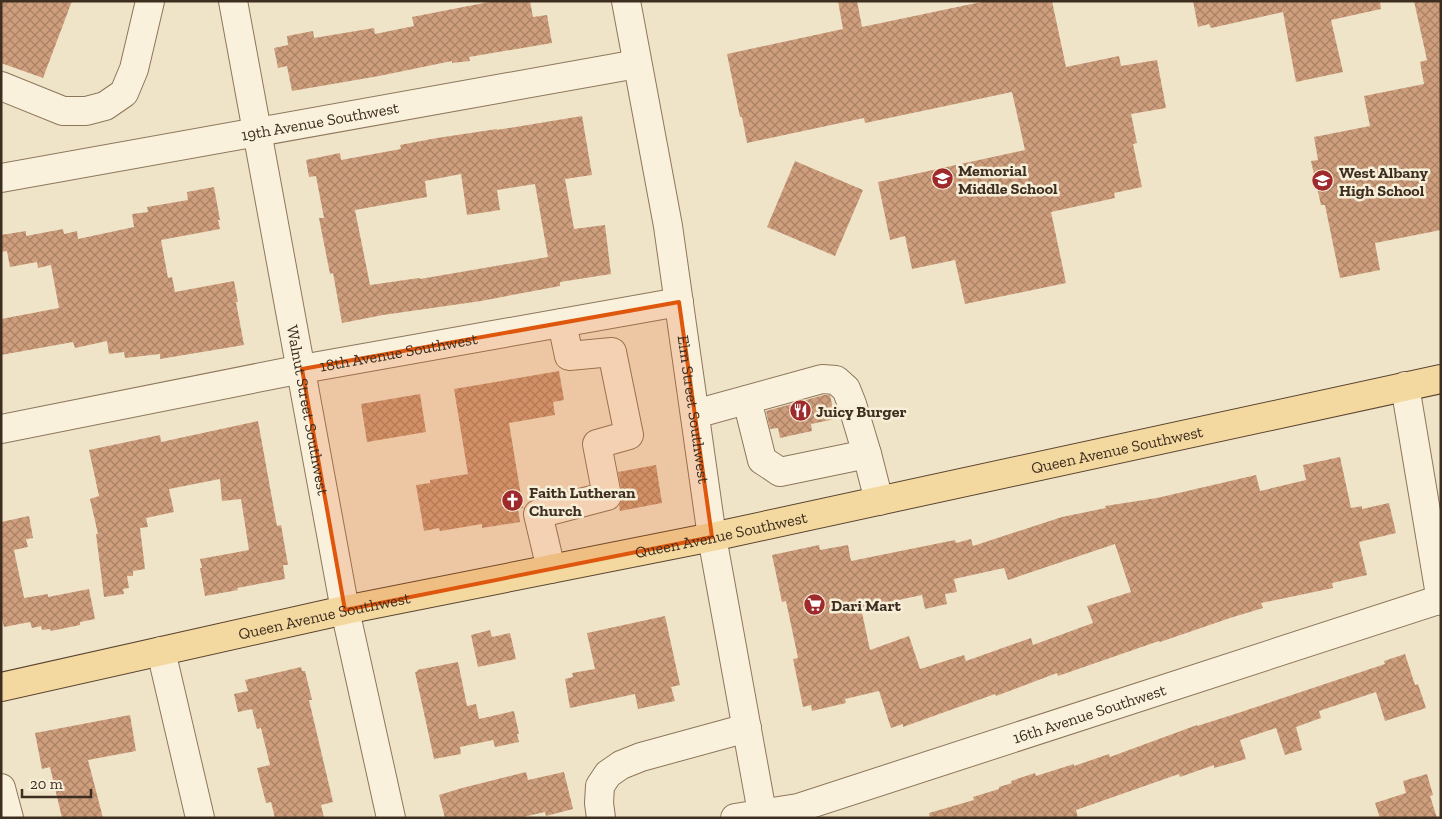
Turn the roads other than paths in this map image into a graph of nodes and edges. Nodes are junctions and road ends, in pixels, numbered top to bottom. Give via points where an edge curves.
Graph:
1 (150, 1) edge
2 (233, 1) edge
3 (626, 1) edge
4 (637, 64) junction
5 (1, 86) edge
6 (257, 132) junction
7 (1, 178) edge
8 (679, 302) junction
9 (562, 323) junction
10 (302, 369) junction
11 (1441, 379) edge
12 (1405, 386) junction
13 (747, 400) junction
14 (695, 414) junction
15 (1, 429) edge
16 (867, 454) junction
17 (879, 501) junction
18 (712, 537) junction
19 (551, 569) junction
20 (1441, 600) edge
21 (345, 610) junction
22 (161, 652) junction
23 (1, 687) edge
24 (747, 728) junction
25 (1, 788) edge
26 (763, 816) edge
27 (9, 818) edge
28 (200, 818) edge
29 (391, 818) edge
30 (601, 818) edge
31 (735, 818) edge

1 - 5 street via 134,69 124,93 105,106 86,111 62,111
2 - 6 street, Walnut Street Southwest
3 - 4 street, Elm Street Southwest
4 - 6 street, 19th Avenue Southwest
4 - 8 street, Elm Street Southwest
6 - 7 street, 19th Avenue Southwest
6 - 10 street, Walnut Street Southwest
8 - 9 street, 18th Avenue Southwest
8 - 14 street, Elm Street Southwest
9 - 10 street, 18th Avenue Southwest
9 - 19 street via 570,356 612,352 629,435 597,444 607,496 538,514
10 - 15 street, 18th Avenue Southwest
10 - 21 street, Walnut Street Southwest
11 - 12 main road, Queen Avenue Southwest
12 - 17 main road, Queen Avenue Southwest
12 - 20 street
13 - 14 street
13 - 16 street via 762,460 780,472
13 - 16 street via 822,379 836,380 846,388
14 - 18 street, Elm Street Southwest
16 - 17 street
17 - 18 main road, Queen Avenue Southwest
18 - 19 main road, Queen Avenue Southwest
18 - 24 street, Elm Street Southwest
19 - 21 main road, Queen Avenue Southwest
20 - 26 street, 16th Avenue Southwest via 798,808
21 - 22 main road, Queen Avenue Southwest
21 - 29 street, Walnut Street Southwest
22 - 23 main road, Queen Avenue Southwest
22 - 28 street
24 - 26 street, Elm Street Southwest
24 - 30 street via 621,765 608,774 600,786
25 - 27 street
26 - 31 street, 16th Avenue Southwest

